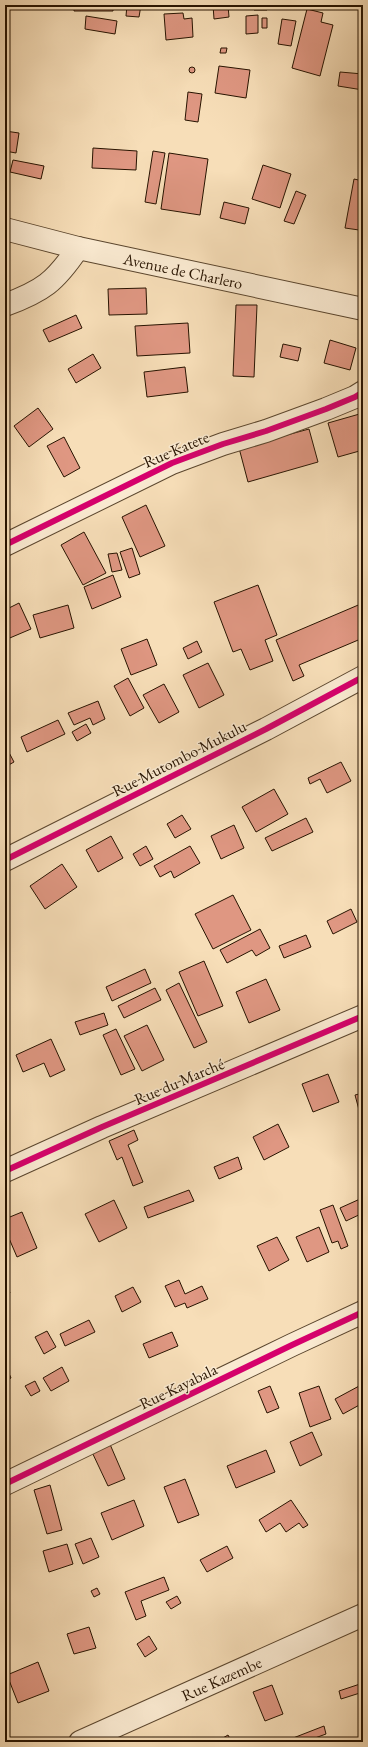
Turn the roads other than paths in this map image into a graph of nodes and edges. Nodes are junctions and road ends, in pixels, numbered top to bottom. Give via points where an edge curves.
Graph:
1 (5, 229) edge
2 (78, 248) junction
3 (5, 305) edge
4 (363, 309) edge
5 (363, 392) edge
6 (5, 545) edge
7 (363, 677) edge
8 (5, 860) edge
9 (363, 1016) edge
10 (5, 1170) edge
11 (363, 1312) edge
12 (5, 1484) edge
13 (363, 1615) edge
14 (80, 1742) edge

1 - 2 street, Avenue de Charlero
2 - 3 street via 48,284
2 - 4 street, Avenue de Charlero
5 - 6 street, Rue Katete via 356,398 172,463
7 - 8 street, Rue Mutombo Mukulu via 266,729
9 - 10 street, Rue du Marché
11 - 12 street, Rue Kayabala
13 - 14 street, Rue Kazembe

